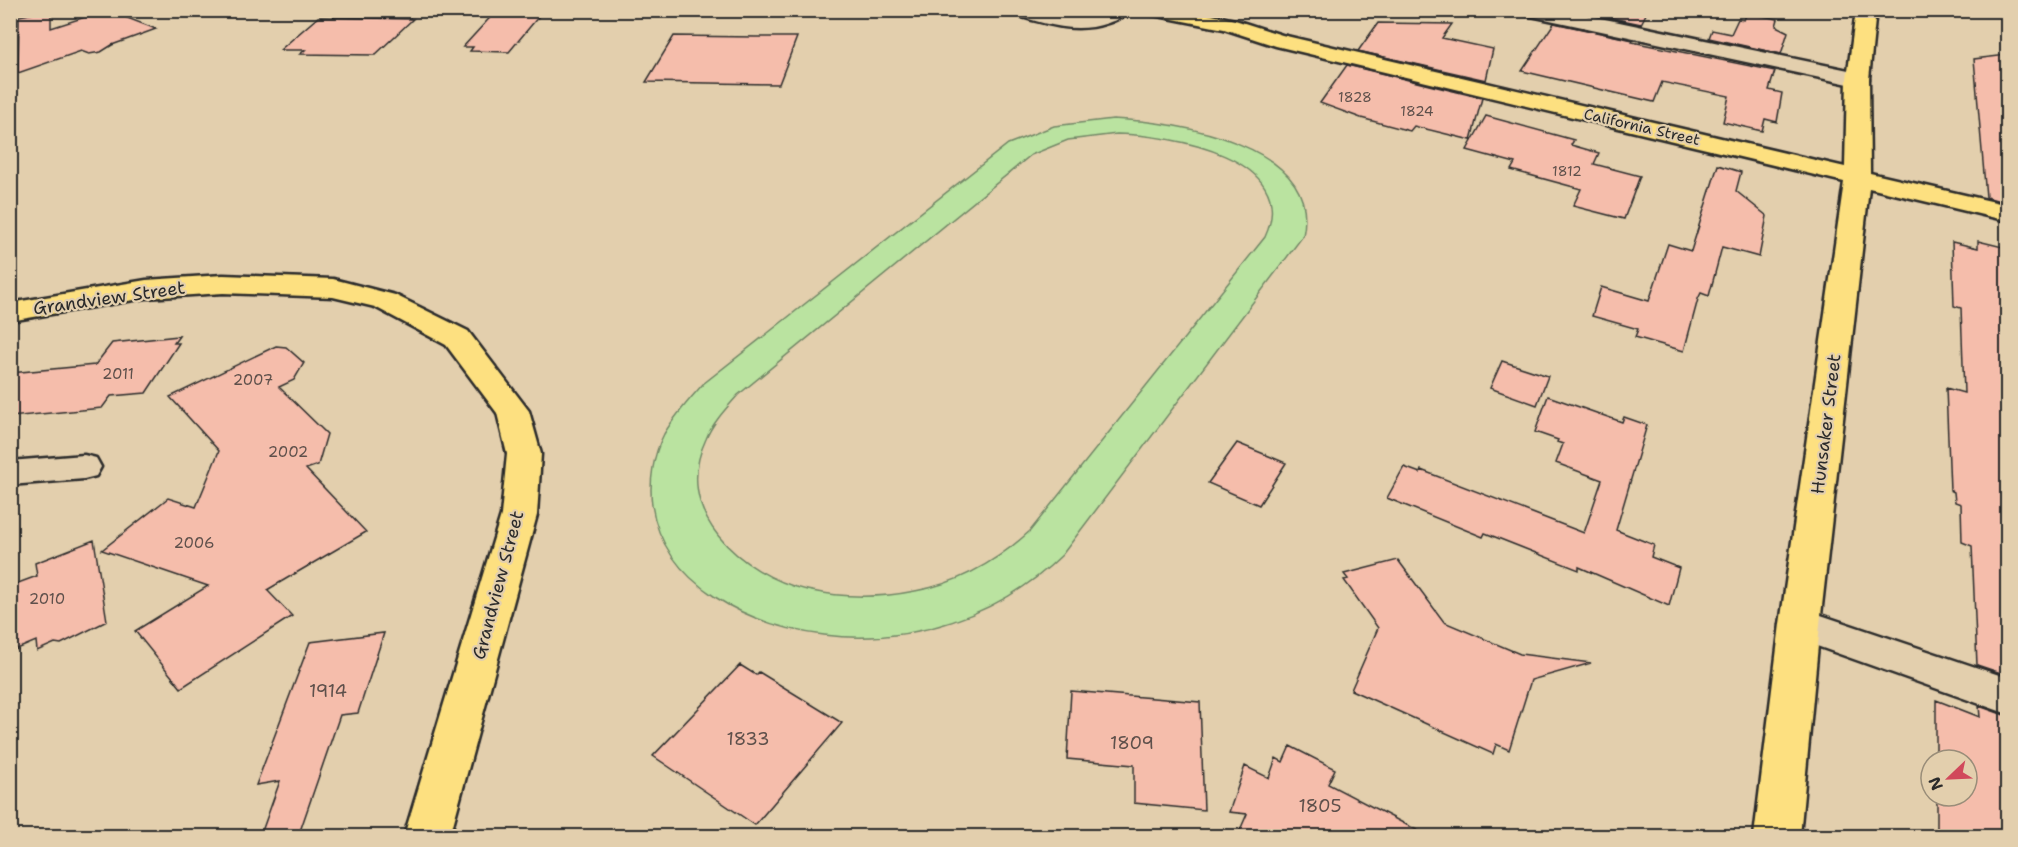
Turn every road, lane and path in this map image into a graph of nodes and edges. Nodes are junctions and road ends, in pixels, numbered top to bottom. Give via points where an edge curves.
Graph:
1 (1018, 10) edge
2 (1119, 10) edge
3 (1135, 10) edge
4 (1155, 10) edge
5 (1531, 10) edge
6 (1866, 10) edge
7 (1276, 40) junction
8 (1858, 79) junction
9 (1857, 178) junction
10 (2007, 213) edge
11 (10, 312) edge
12 (84, 466) dead end
13 (10, 473) edge
14 (1800, 624) junction
15 (2007, 696) edge
16 (428, 837) edge
17 (1777, 837) edge

1 - 2 street via 1078,25 1099,22
3 - 7 main road, California Street via 1220,35
4 - 7 main road, California Street via 1228,24
5 - 8 street
6 - 8 main road, Hunsaker Street
7 - 9 main road, California Street
8 - 9 main road, Hunsaker Street
9 - 10 main road, California Street
9 - 14 main road, Hunsaker Street
11 - 16 main road, Grandview Street via 146,289 223,284 333,288 385,301 457,338 513,411 524,454 519,515
12 - 13 street
14 - 15 street
14 - 17 main road, Hunsaker Street

